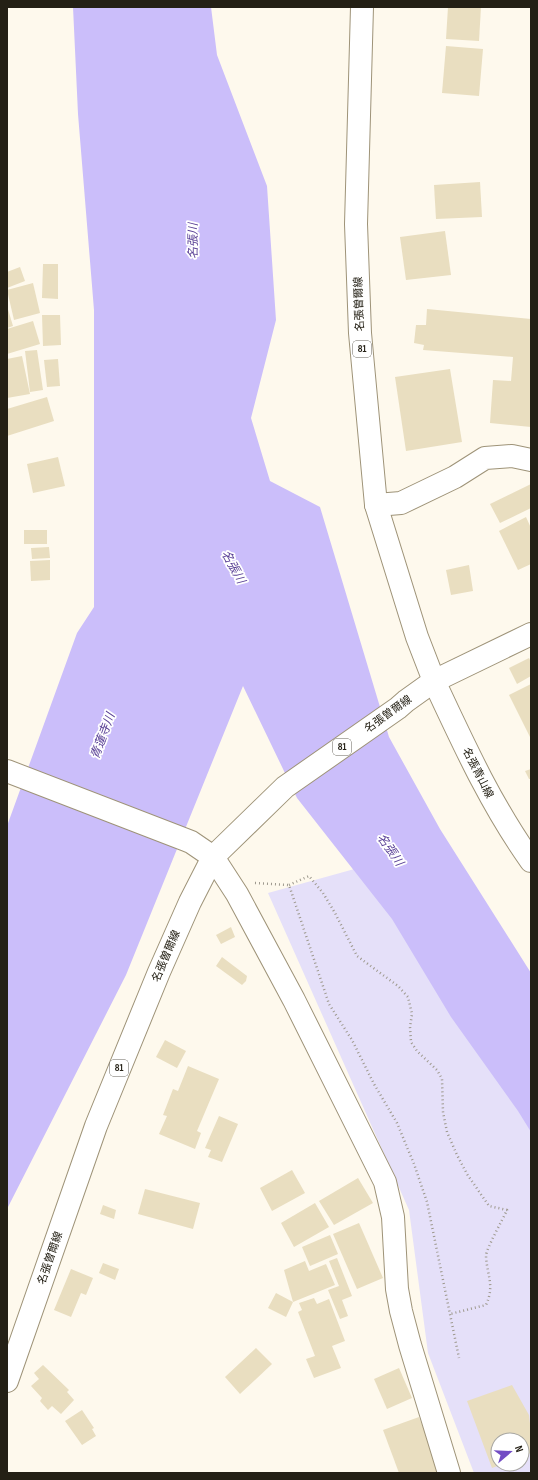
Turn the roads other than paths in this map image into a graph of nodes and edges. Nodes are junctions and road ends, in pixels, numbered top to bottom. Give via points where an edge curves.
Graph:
1 (362, 7) edge
2 (531, 460) edge
3 (376, 505) junction
4 (531, 634) edge
5 (434, 681) junction
6 (7, 771) edge
7 (212, 857) junction
8 (531, 861) edge
9 (7, 1381) edge
10 (449, 1473) edge

1 - 3 main road, 名張曽爾線 / 81 via 357,232 360,333
2 - 3 main road via 512,456 485,458 455,477 402,503
3 - 5 main road, 名張曽爾線 / 81 via 417,637
4 - 5 main road
5 - 7 main road, 名張曽爾線 / 81 via 285,787
5 - 8 main road, 名張青山線 via 481,782
6 - 7 main road via 191,842
7 - 9 main road, 名張曽爾線 / 81 via 159,972 96,1126
7 - 10 main road via 237,894 275,964 385,1182 393,1217 397,1289 401,1311

